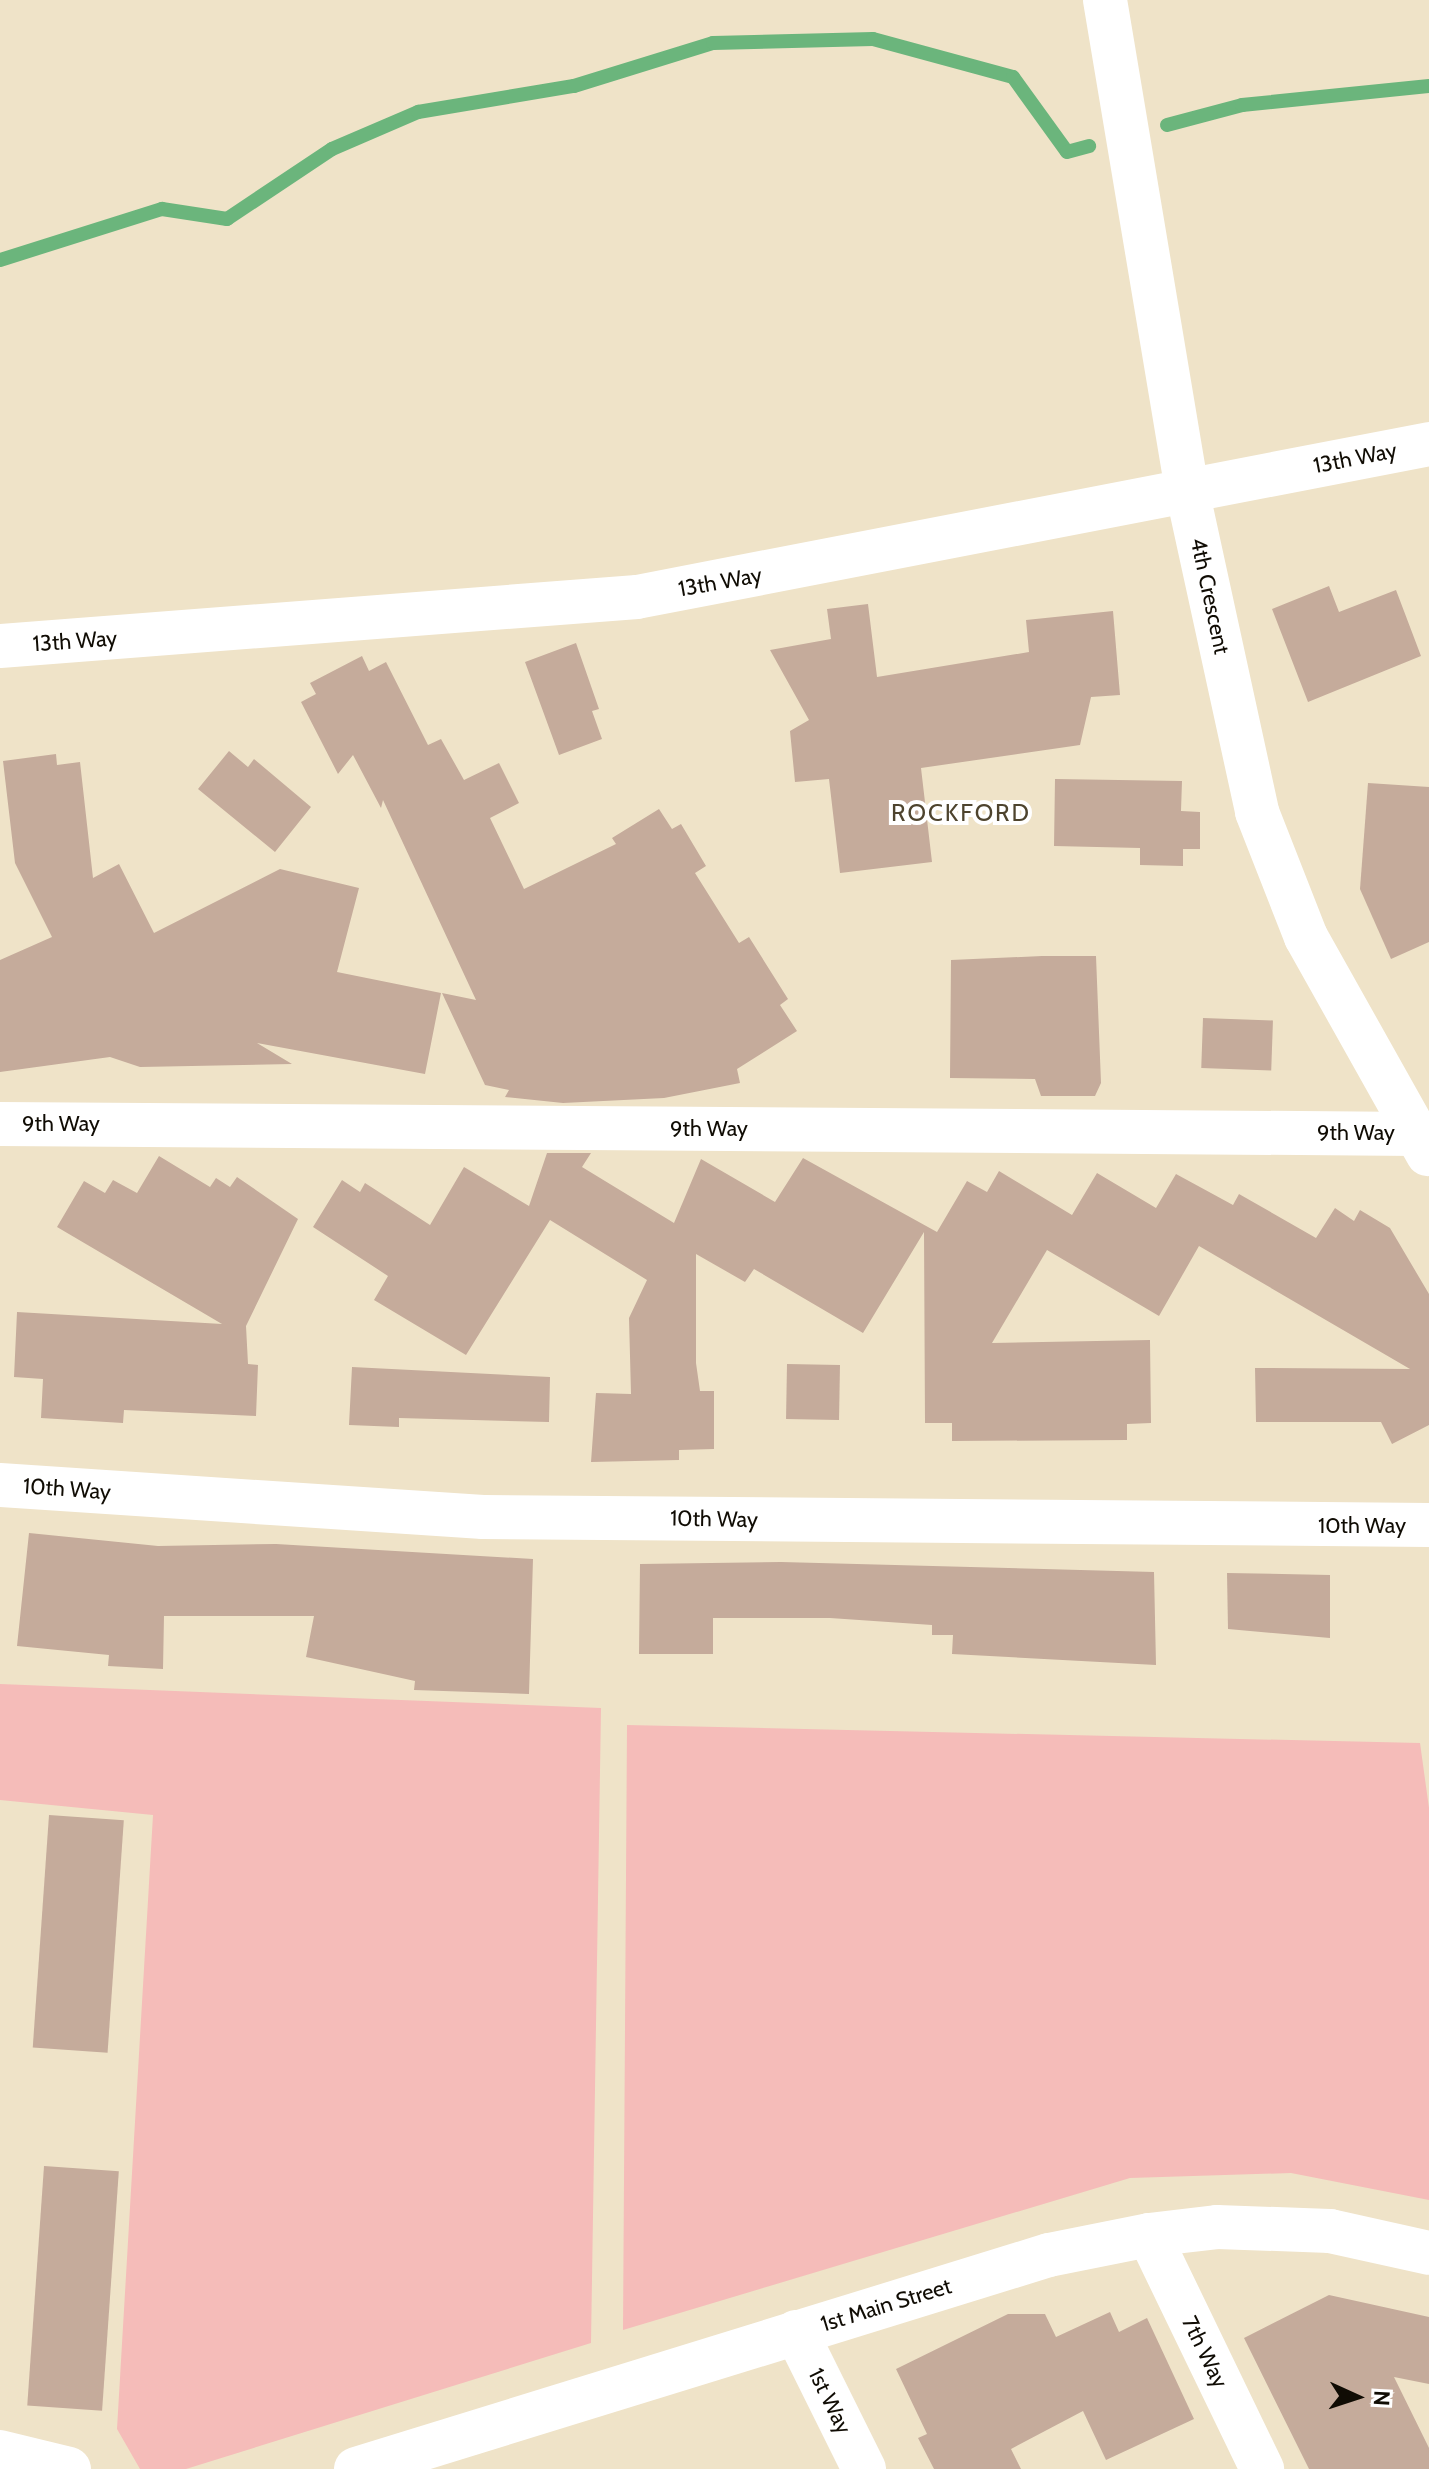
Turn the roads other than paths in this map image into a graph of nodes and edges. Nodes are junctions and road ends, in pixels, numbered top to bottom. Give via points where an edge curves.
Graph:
1 (1105, 0) edge
2 (1429, 444) edge
3 (1187, 490) junction
4 (0, 646) edge
5 (0, 1124) edge
6 (1423, 1145) edge
7 (0, 1485) edge
8 (1429, 1525) edge
9 (1149, 2235) junction
10 (1429, 2253) edge
11 (796, 2332) junction
12 (0, 2452) edge
13 (69, 2469) edge
14 (356, 2469) edge
15 (864, 2469) edge
16 (1262, 2469) edge

1 - 3 street, 4th Crescent
2 - 3 street, 13th Way
3 - 4 street, 13th Way via 621,599
3 - 6 street, 4th Crescent via 1277,873
5 - 6 street, 9th Way
7 - 8 street, 10th Way via 483,1517
9 - 10 street, 1st Main Street via 1217,2227 1330,2231
9 - 11 street, 1st Main Street via 1049,2255
9 - 16 street, 7th Way
11 - 14 street, 1st Main Street
11 - 15 street, 1st Way
12 - 13 street

